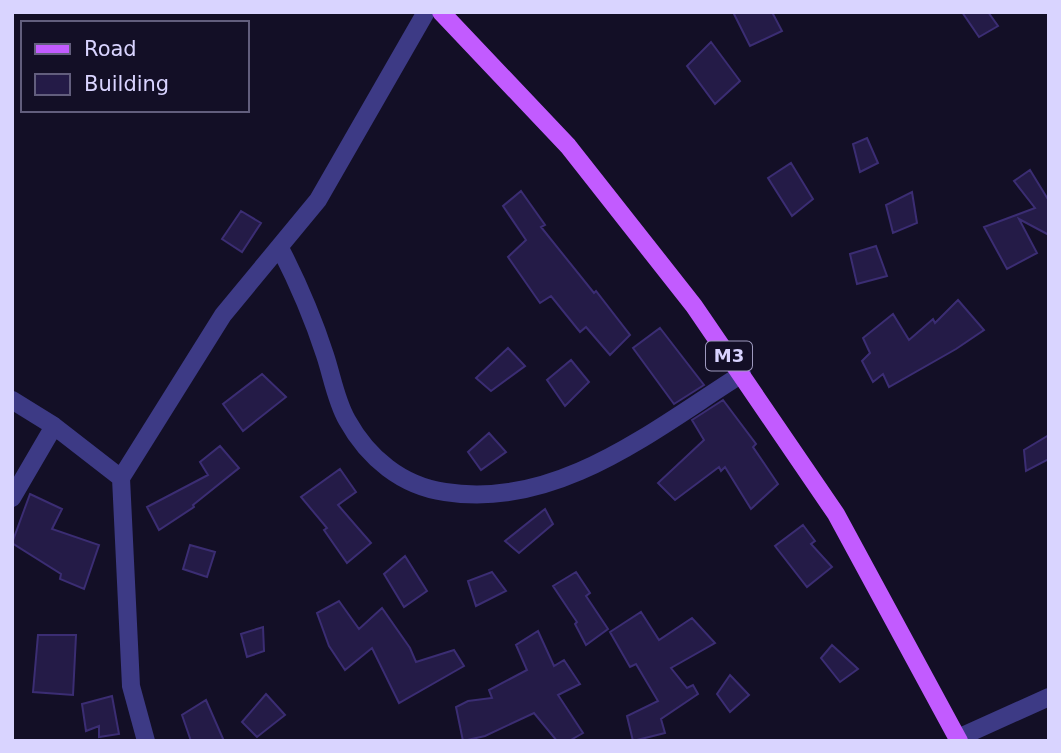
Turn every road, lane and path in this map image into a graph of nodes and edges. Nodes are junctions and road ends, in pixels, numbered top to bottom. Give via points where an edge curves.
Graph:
1 (426, 12) edge
2 (441, 12) edge
3 (280, 248) junction
4 (742, 374) junction
5 (12, 400) edge
6 (54, 426) junction
7 (121, 478) junction
8 (12, 498) edge
9 (1049, 697) edge
10 (959, 739) edge
11 (146, 741) edge

1 - 3 street via 318,201
2 - 4 main road, M3 via 568,146
3 - 4 street via 303,292 346,419 377,462 422,489 505,495 552,483 611,457
3 - 7 street via 222,315
4 - 10 main road, M3 via 836,514
5 - 6 street
6 - 7 street
6 - 8 street
7 - 11 street via 131,686
9 - 10 street

